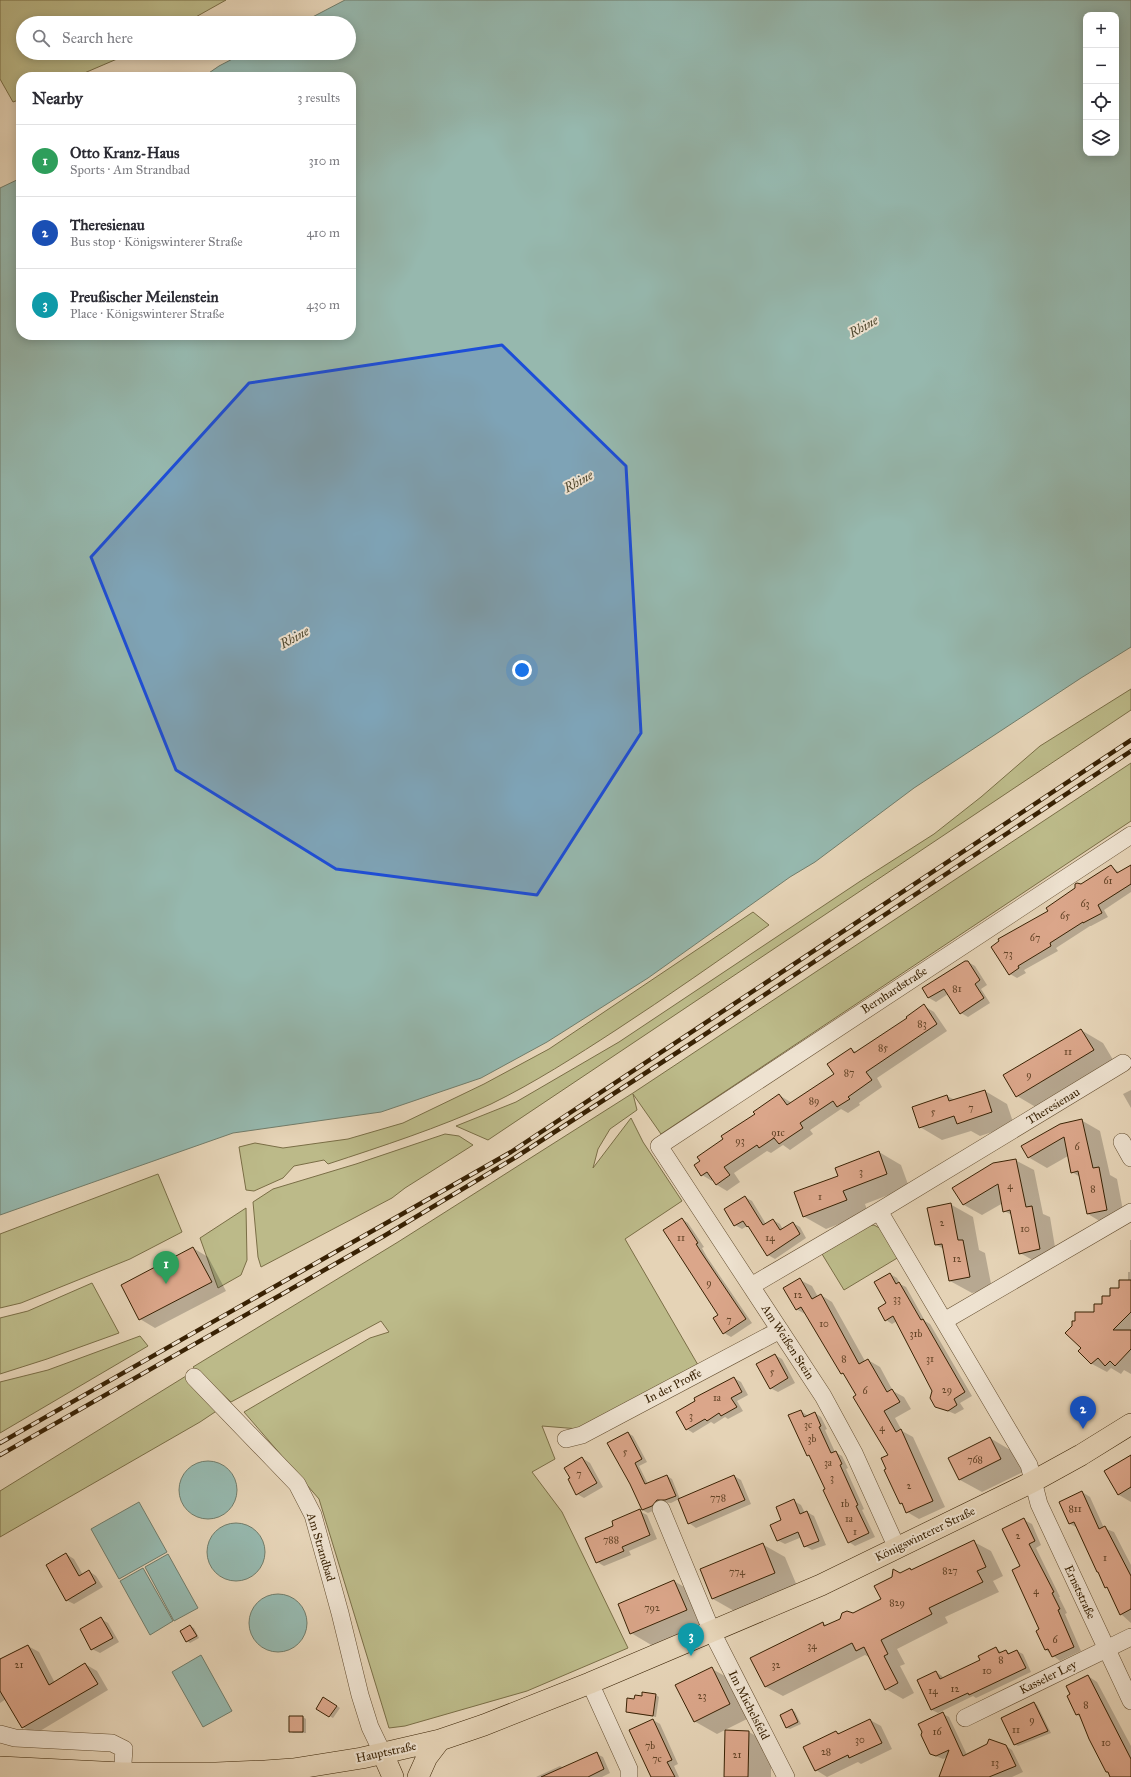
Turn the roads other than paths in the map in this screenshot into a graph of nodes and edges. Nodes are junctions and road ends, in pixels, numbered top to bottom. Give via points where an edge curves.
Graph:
1 (1131, 835) edge
2 (1124, 1064) dead end
3 (1122, 1142) dead end
4 (659, 1146) joint
5 (1131, 1158) edge
6 (879, 1211) junction
7 (1131, 1212) edge
8 (751, 1286) junction
9 (944, 1321) junction
10 (780, 1330) junction
11 (194, 1377) dead end
12 (1131, 1424) edge
13 (566, 1438) dead end
14 (1032, 1482) junction
15 (661, 1509) dead end
16 (897, 1548) junction
17 (712, 1632) junction
18 (1131, 1637) edge
19 (1106, 1648) junction
20 (637, 1663) joint
21 (590, 1683) junction
22 (1131, 1701) edge
23 (964, 1718) dead end
24 (0, 1734) edge
25 (440, 1740) junction
26 (383, 1754) junction
27 (0, 1767) edge
28 (294, 1769) junction
29 (122, 1775) edge
30 (325, 1777) edge
31 (393, 1777) edge
32 (418, 1777) edge
33 (629, 1777) edge
34 (786, 1777) edge

1 - 4 street, Bernhardstraße
2 - 6 street, Theresienau
3 - 5 street
4 - 8 street, Am Weißen Stein
6 - 8 street, Theresienau
6 - 9 street
7 - 9 street
8 - 10 street, Am Weißen Stein
9 - 14 street via 1029,1465
10 - 13 street, In der Proffe via 582,1435
10 - 16 street, Am Weißen Stein via 823,1396 854,1453
11 - 26 street, Am Strandbad via 297,1484 313,1515 360,1695 370,1727
12 - 14 main road, Königswinterer Straße
14 - 16 main road, Königswinterer Straße
14 - 19 street, Ernststraße via 1039,1504
15 - 17 street
16 - 17 main road, Königswinterer Straße via 821,1585
17 - 20 main road, Königswinterer Straße
17 - 34 street, Im Michelsfeld
18 - 19 street, Kasseler Ley
19 - 22 street, Ernststraße
19 - 23 street, Kasseler Ley
20 - 21 main road, Hauptstraße
21 - 25 main road, Hauptstraße
21 - 33 street via 629,1769
24 - 29 street via 15,1738 112,1743 124,1749
25 - 26 main road, Hauptstraße
25 - 32 main road via 427,1757
26 - 28 main road, Hauptstraße
26 - 31 main road
27 - 29 main road, Hauptstraße
28 - 29 main road, Hauptstraße
28 - 30 main road

